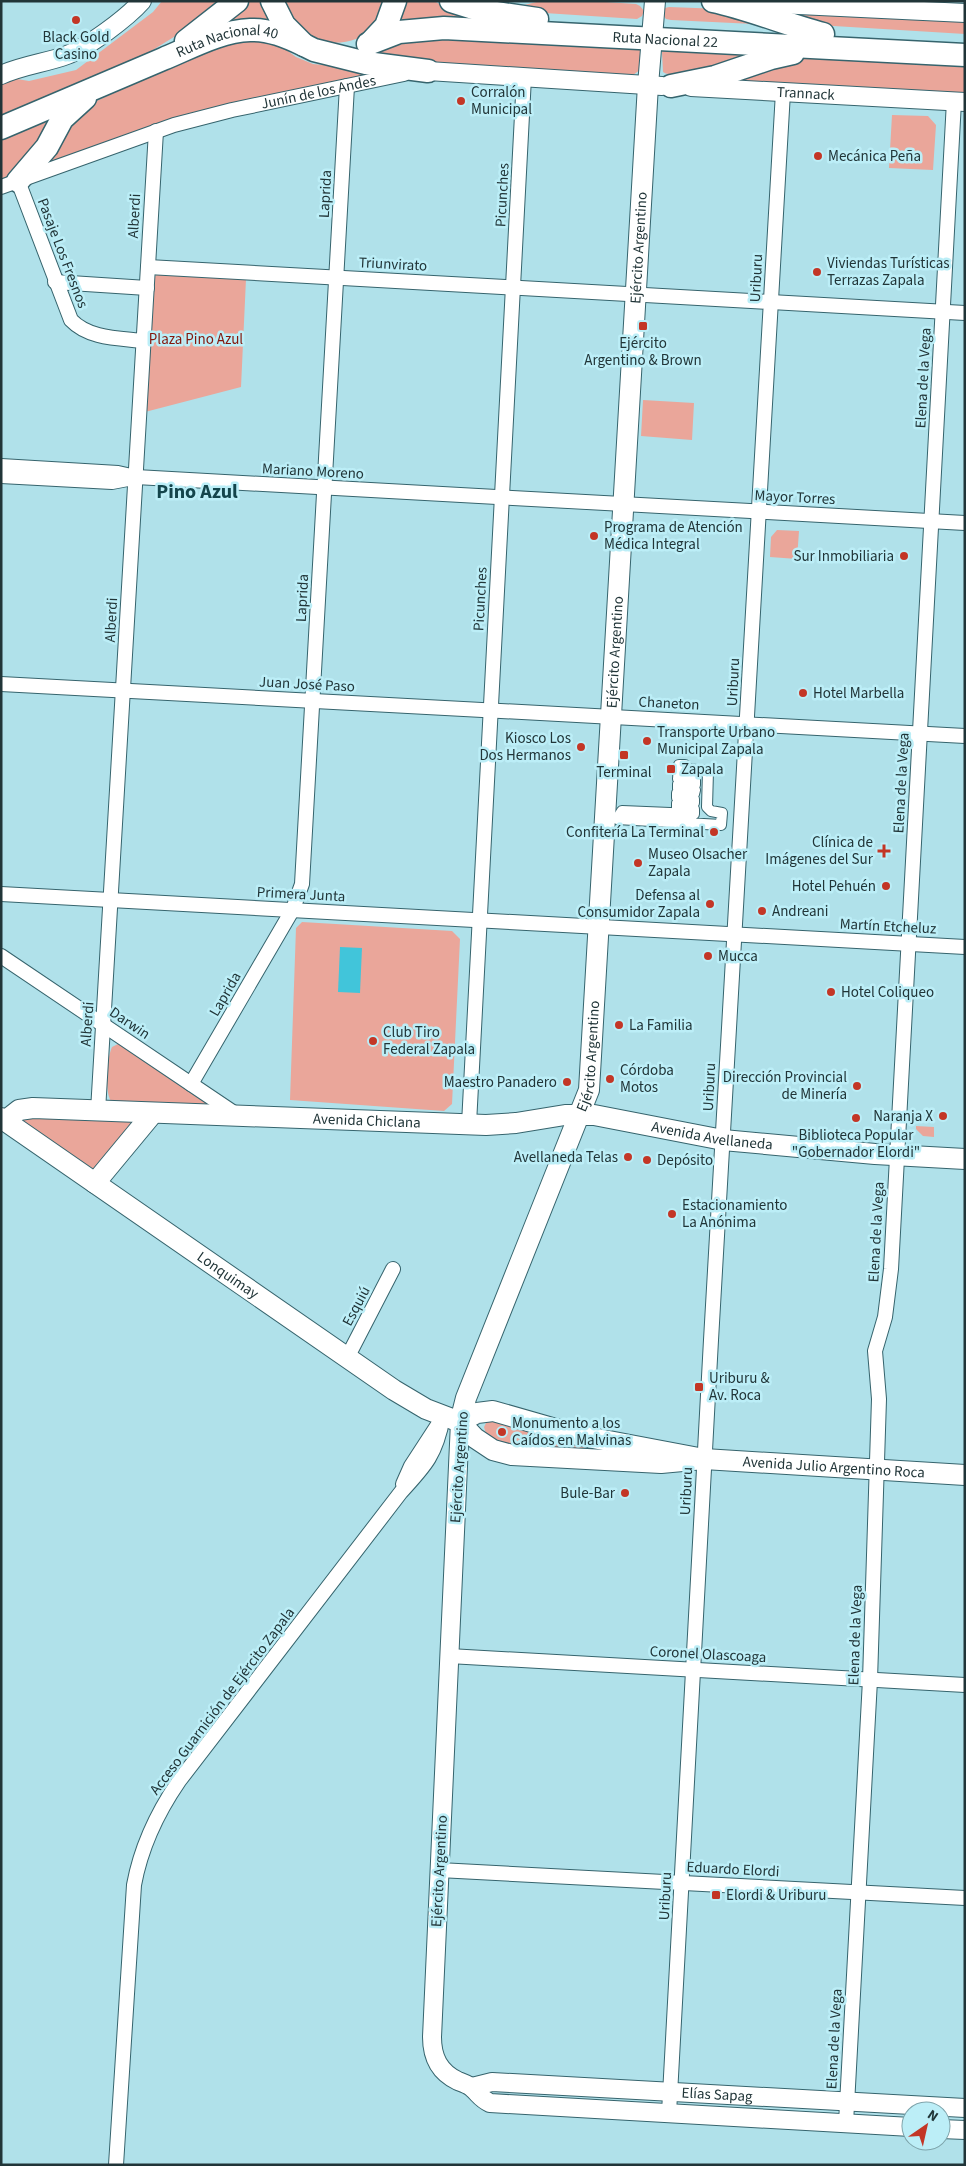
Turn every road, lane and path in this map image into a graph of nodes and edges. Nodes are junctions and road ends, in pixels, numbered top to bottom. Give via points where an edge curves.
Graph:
1 (142, 1) edge
2 (237, 1) edge
3 (272, 1) edge
4 (395, 1) edge
5 (517, 1) edge
6 (655, 1) edge
7 (713, 1) edge
8 (721, 1) edge
9 (460, 4) edge
10 (867, 5) edge
11 (965, 13) edge
12 (652, 32) junction
13 (827, 41) junction
14 (965, 41) edge
15 (368, 44) junction
16 (304, 45) junction
17 (335, 54) junction
18 (965, 55) edge
19 (150, 65) junction
20 (428, 71) junction
21 (1, 74) edge
22 (524, 76) junction
23 (108, 81) junction
24 (648, 85) junction
25 (347, 86) junction
26 (671, 86) junction
27 (783, 92) junction
28 (960, 102) edge
29 (1, 128) edge
30 (156, 131) junction
31 (10, 184) edge
32 (148, 266) junction
33 (336, 277) junction
34 (55, 282) junction
35 (513, 287) junction
36 (147, 288) junction
37 (636, 294) junction
38 (771, 302) junction
39 (943, 311) junction
40 (965, 312) edge
41 (144, 341) junction
42 (1, 466) edge
43 (1, 476) edge
44 (136, 477) junction
45 (325, 488) junction
46 (502, 497) junction
47 (624, 504) junction
48 (759, 511) junction
49 (932, 521) junction
50 (965, 523) edge
51 (1, 684) edge
52 (124, 690) junction
53 (313, 700) junction
54 (491, 710) junction
55 (612, 716) junction
56 (746, 724) junction
57 (920, 733) junction
58 (965, 736) edge
59 (617, 819) joint
60 (1, 894) edge
61 (112, 899) junction
62 (293, 909) junction
63 (480, 920) junction
64 (600, 926) junction
65 (734, 934) junction
66 (908, 944) junction
67 (965, 947) edge
68 (1, 956) edge
69 (103, 1025) junction
70 (191, 1084) junction
71 (98, 1111) junction
72 (153, 1113) junction
73 (580, 1114) junction
74 (240, 1117) junction
75 (3, 1120) edge
76 (470, 1124) junction
77 (722, 1140) junction
78 (897, 1156) junction
79 (965, 1160) edge
80 (94, 1183) junction
81 (393, 1269) dead end
82 (347, 1358) junction
83 (452, 1419) junction
84 (704, 1459) junction
85 (877, 1470) junction
86 (965, 1475) edge
87 (449, 1656) junction
88 (693, 1670) junction
89 (870, 1680) junction
90 (965, 1685) edge
91 (440, 1870) junction
92 (682, 1883) junction
93 (859, 1892) junction
94 (965, 1898) edge
95 (437, 2063) joint
96 (472, 2087) junction
97 (670, 2092) junction
98 (847, 2101) junction
99 (965, 2108) edge
100 (669, 2113) junction
101 (846, 2123) junction
102 (901, 2126) edge
103 (951, 2129) edge
104 (965, 2130) edge
105 (116, 2165) edge

1 - 21 street via 124,18 74,52
2 - 19 main road, Ruta Nacional 40
3 - 16 main road via 284,25
4 - 15 main road via 386,26
5 - 9 main road via 499,5
6 - 12 main road, Ejército Argentino
7 - 13 main road via 743,8
8 - 10 street
9 - 12 main road, Ruta Nacional 22 via 500,14
10 - 11 street
12 - 13 main road, Ruta Nacional 22
12 - 15 main road, Ruta Nacional 22 via 444,28 399,32
12 - 24 main road, Ejército Argentino
13 - 14 main road, Ruta Nacional 22
13 - 18 main road, Ruta Nacional 22
13 - 26 main road via 715,77
15 - 17 main road, Ruta Nacional 22 via 357,51
16 - 17 main road, Ruta Nacional 40
16 - 19 main road, Ruta Nacional 40 via 272,32 250,30 210,40
17 - 20 main road, Ruta Nacional 40 via 375,65
19 - 23 main road, Ruta Nacional 40
20 - 22 street, Junín de los Andes
20 - 25 street, Junín de los Andes
22 - 24 street, Junín de los Andes
22 - 35 street, Picunches
23 - 29 main road, Ruta Nacional 40
23 - 31 main road via 67,113 47,147
24 - 26 street, Trannack
24 - 37 main road, Ejército Argentino
25 - 30 street, Junín de los Andes via 232,110
25 - 33 street, Laprida
26 - 27 street, Trannack
27 - 28 street, Trannack
27 - 38 street, Uriburu
28 - 39 street, Elena de la Vega
30 - 31 street, Junín de los Andes
30 - 32 street, Alberdi
31 - 34 street, Pasaje Los Fresnos
32 - 33 street, Triunvirato
32 - 36 street, Alberdi
33 - 35 street, Triunvirato
33 - 45 street, Laprida
34 - 36 street
34 - 41 street, Pasaje Los Fresnos via 67,313 77,326 90,333
35 - 37 street, Triunvirato
35 - 46 street, Picunches
36 - 41 street, Alberdi
37 - 38 street, Triunvirato
37 - 47 main road, Ejército Argentino
38 - 39 street, Triunvirato
38 - 48 street, Uriburu
39 - 40 street, Triunvirato
39 - 49 street, Elena de la Vega
41 - 44 street, Alberdi
42 - 44 street, Mariano Moreno via 118,473
43 - 44 street via 112,482
44 - 45 street, Mariano Moreno
44 - 52 street, Alberdi
45 - 46 street, Mariano Moreno
45 - 53 street, Laprida
46 - 47 street, Mariano Moreno
46 - 54 street, Picunches
47 - 48 street, Mayor Torres
47 - 55 main road, Ejército Argentino
48 - 49 street, Mayor Torres
48 - 56 street, Uriburu
49 - 50 street, Mayor Torres
49 - 57 street, Elena de la Vega
51 - 52 street, Juan José Paso
52 - 53 street, Juan José Paso
52 - 61 street, Alberdi
53 - 54 street, Juan José Paso
53 - 62 street, Laprida via 303,876
54 - 55 street, Juan José Paso
54 - 63 street, Picunches
55 - 56 street, Chaneton
55 - 64 main road, Ejército Argentino
56 - 57 street, Chaneton
56 - 65 street, Uriburu
57 - 58 street, Chaneton
57 - 66 street, Elena de la Vega
59 - 59 street via 618,813 624,811 694,814 694,809 676,808 677,802 694,803 694,798 677,798 677,793 694,794 695,790 678,788 678,784 695,785 695,780 678,779 679,765 685,765 685,769 708,771 707,807 722,813 721,825
60 - 61 street, Primera Junta
61 - 62 street, Primera Junta
61 - 69 street, Alberdi
62 - 63 street, Primera Junta
62 - 70 street, Laprida
63 - 64 street, Primera Junta
63 - 76 street, Picunches
64 - 65 street, Martín Etcheluz
64 - 73 main road, Ejército Argentino via 590,1082
65 - 66 street, Martín Etcheluz
65 - 77 street, Uriburu
66 - 67 street, Martín Etcheluz
66 - 78 street, Elena de la Vega
68 - 69 street, Darwin
69 - 70 street, Darwin
69 - 71 street, Alberdi
70 - 74 street, Darwin
71 - 72 main road, Avenida Chiclana
71 - 75 main road, Avenida Chiclana via 25,1108
72 - 74 main road, Avenida Chiclana
72 - 80 main road
73 - 76 main road, Avenida Chiclana via 500,1124
73 - 77 main road, Avenida Avellaneda
73 - 83 main road, Ejército Argentino via 469,1390
74 - 76 main road, Avenida Chiclana
75 - 80 main road, Lonquimay
77 - 78 main road, Avenida Avellaneda
77 - 84 street, Uriburu
78 - 79 main road, Avenida Avellaneda
78 - 85 street, Elena de la Vega via 889,1289 875,1351 879,1399
80 - 82 main road, Lonquimay
81 - 82 street, Esquiú
82 - 83 main road, Lonquimay via 402,1395
83 - 84 main road, Avenida Julio Argentino Roca via 493,1411 577,1434
83 - 84 main road, Avenida Julio Argentino Roca via 484,1445 512,1455 661,1463
83 - 87 street, Ejército Argentino
83 - 105 street, Acceso Guarnición de Ejército Zapala via 401,1492 179,1781 147,1838 133,1893
84 - 85 main road, Avenida Julio Argentino Roca
84 - 88 street, Uriburu
85 - 86 main road, Avenida Julio Argentino Roca
85 - 89 street, Elena de la Vega
87 - 88 street, Coronel Olascoaga
87 - 91 street, Ejército Argentino
88 - 89 street, Coronel Olascoaga
88 - 92 street, Uriburu
89 - 90 street, Coronel Olascoaga
89 - 93 street, Elena de la Vega
91 - 92 street, Eduardo Elordi
91 - 95 street, Ejército Argentino via 432,2037
92 - 93 street, Eduardo Elordi
92 - 97 street, Uriburu
93 - 94 street, Eduardo Elordi
93 - 98 street, Elena de la Vega
95 - 96 street, Elías Sapag via 450,2076
96 - 97 street, Elías Sapag via 492,2082
96 - 100 street, Elías Sapag via 480,2098 490,2103
97 - 98 street, Elías Sapag
97 - 100 street, Uriburu
98 - 99 street, Elías Sapag
98 - 101 street, Elena de la Vega
100 - 101 street, Elías Sapag
101 - 102 street, Elías Sapag
103 - 104 street

